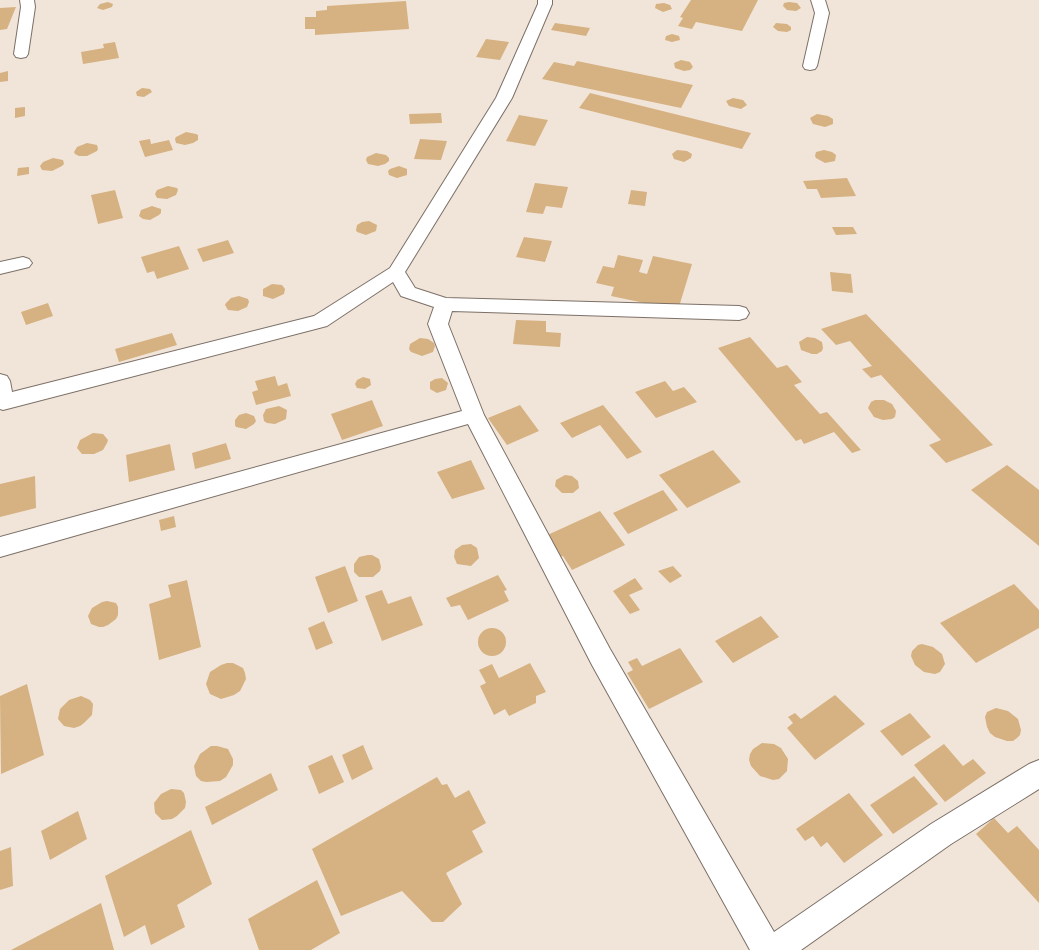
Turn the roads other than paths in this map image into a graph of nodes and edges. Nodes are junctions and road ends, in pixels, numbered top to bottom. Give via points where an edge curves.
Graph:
1 (27, 0) edge
2 (545, 0) edge
3 (818, 0) edge
4 (21, 54) dead end
5 (810, 66) dead end
6 (23, 263) dead end
7 (0, 268) edge
8 (396, 272) junction
9 (445, 304) junction
10 (739, 313) dead end
11 (0, 381) edge
12 (474, 415) junction
13 (0, 548) edge
14 (1039, 773) edge
15 (767, 950) edge
16 (776, 950) edge

1 - 4 street
2 - 8 street via 504,98
3 - 5 street via 822,13
6 - 7 street
8 - 9 street via 408,292
8 - 11 street via 320,321 3,402
9 - 10 street
9 - 12 street via 438,324
12 - 13 street
12 - 15 street via 601,656
14 - 16 street via 941,834

